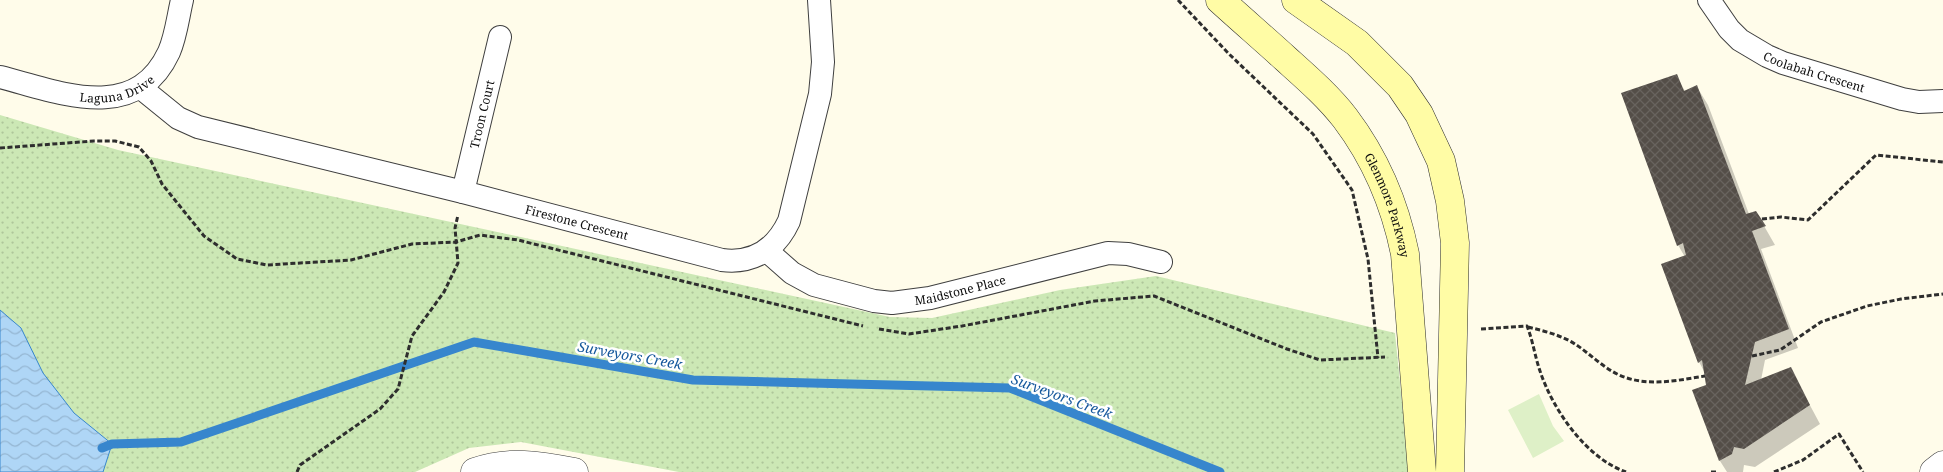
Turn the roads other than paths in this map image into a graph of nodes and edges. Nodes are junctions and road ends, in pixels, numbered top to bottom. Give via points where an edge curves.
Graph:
1 (182, 0) edge
2 (819, 0) edge
3 (1220, 0) edge
4 (1296, 0) edge
5 (1710, 0) edge
6 (500, 37) dead end
7 (0, 77) edge
8 (141, 88) junction
9 (1943, 100) edge
10 (463, 192) junction
11 (767, 251) junction
12 (1161, 262) dead end
13 (1943, 465) edge
14 (475, 472) edge
15 (574, 472) edge
16 (1422, 472) edge
17 (1450, 472) edge
18 (1934, 472) edge

1 - 8 street, Laguna Drive via 169,51 156,73
2 - 11 street, Firestone Crescent via 823,62 818,109 789,220
3 - 16 main road, Glenmore Parkway via 1324,94 1345,117 1378,170 1399,225 1405,254
4 - 17 main road via 1358,43 1382,66 1400,86 1428,132 1441,161 1453,221
5 - 9 street, Coolabah Crescent via 1728,29 1740,40 1783,64 1902,100
6 - 10 street, Troon Court
7 - 8 street, Laguna Drive via 77,97 119,96
8 - 10 street, Firestone Crescent via 178,118 198,127
10 - 11 street, Firestone Crescent via 722,260 738,262
11 - 12 street, Maidstone Place via 796,276 814,285 892,303 930,298 1108,253
13 - 18 street
14 - 15 street via 515,464 544,465

